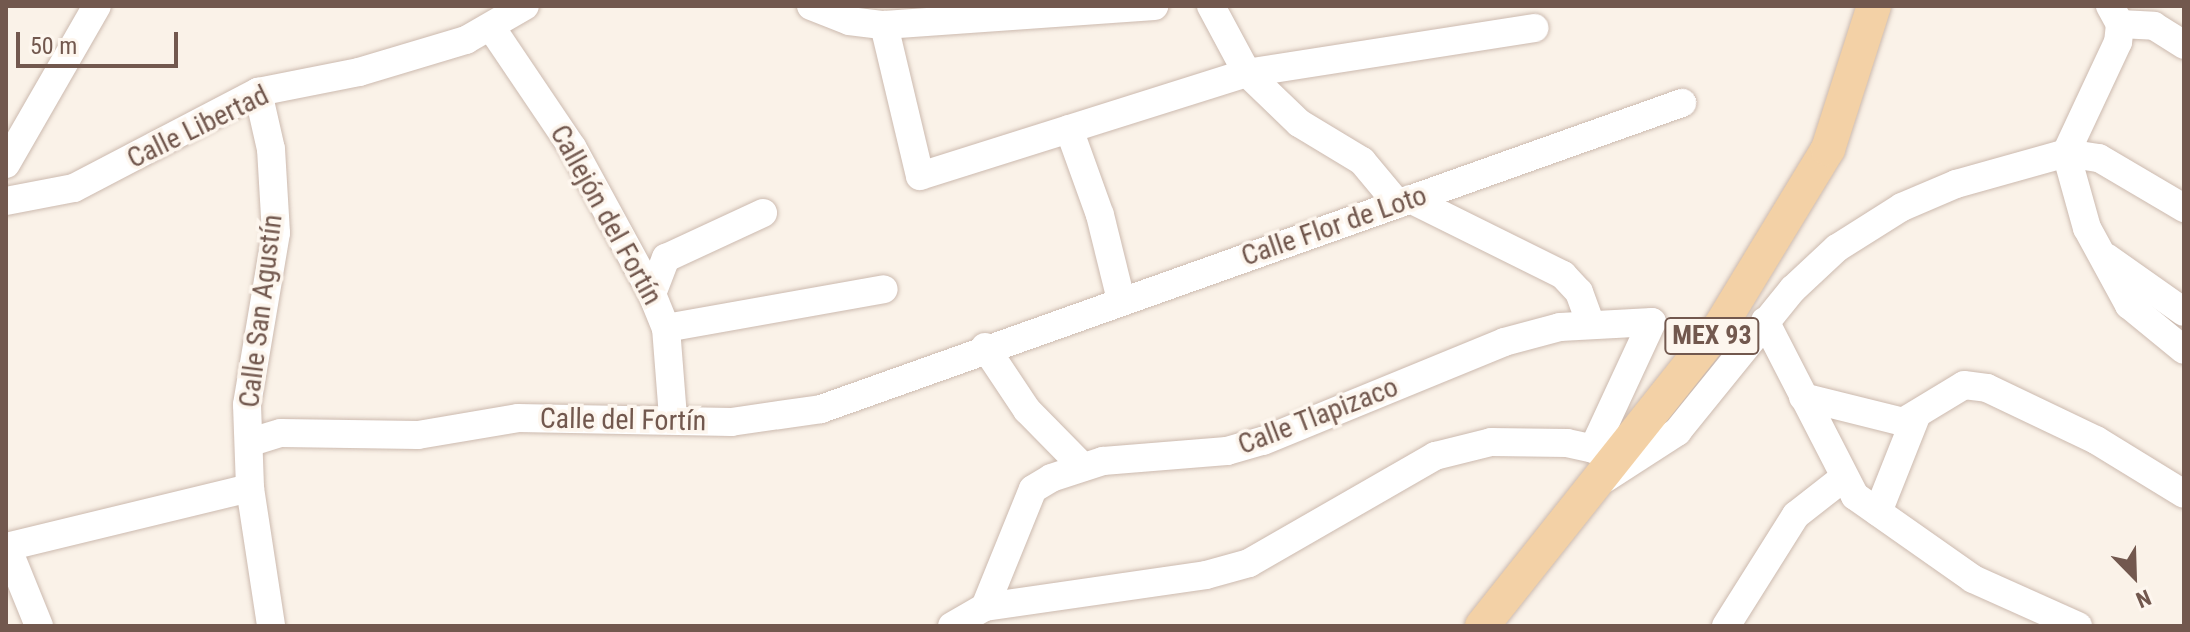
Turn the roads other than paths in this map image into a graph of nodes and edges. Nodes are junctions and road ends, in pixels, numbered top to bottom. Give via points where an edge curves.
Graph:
1 (97, 6) edge
2 (525, 6) edge
3 (812, 6) edge
4 (1154, 6) edge
5 (1211, 6) edge
6 (1874, 6) edge
7 (1030, 12) edge
8 (2115, 15) edge
9 (884, 25) junction
10 (1534, 28) dead end
11 (493, 30) junction
12 (2184, 45) edge
13 (1247, 73) junction
14 (258, 92) junction
15 (1682, 103) dead end
16 (1069, 129) junction
17 (2066, 153) junction
18 (6, 164) edge
19 (6, 201) edge
20 (1404, 202) junction
21 (2184, 208) edge
22 (763, 213) dead end
23 (2100, 253) junction
24 (884, 289) dead end
25 (652, 294) junction
26 (1121, 300) junction
27 (2184, 312) edge
28 (1765, 321) junction
29 (1590, 323) junction
30 (666, 328) junction
31 (1732, 335) junction
32 (985, 347) junction
33 (2184, 350) edge
34 (1803, 397) junction
35 (1917, 414) junction
36 (673, 417) junction
37 (251, 442) junction
38 (1607, 452) junction
39 (1083, 467) junction
40 (1842, 479) junction
41 (1599, 483) junction
42 (250, 488) junction
43 (2184, 494) edge
44 (1878, 512) junction
45 (6, 547) edge
46 (985, 607) junction
47 (39, 626) edge
48 (271, 626) edge
49 (952, 626) edge
50 (1482, 626) edge
51 (1726, 626) edge
52 (2078, 626) edge

1 - 18 street
2 - 11 street, Calle Libertad
3 - 9 street via 849,21
4 - 7 street
5 - 13 street
6 - 31 main road, MEX 93 via 1828,149
7 - 9 street
8 - 12 street via 2154,26
8 - 17 street via 2118,42
9 - 16 street via 915,174
10 - 13 street
11 - 14 street, Calle Libertad via 359,72
11 - 25 street, Callejón del Fortín via 572,147
13 - 16 street
13 - 20 street via 1299,123 1362,161
14 - 19 street, Calle Libertad via 74,188
14 - 37 street, Calle San Agustín via 271,149 276,233 247,405
15 - 20 street, Calle Flor de Loto
16 - 26 street via 1100,215
17 - 21 street via 2099,158
17 - 23 street
17 - 28 street via 1956,184 1902,207 1837,248
20 - 26 street, Calle Flor de Loto
20 - 29 street via 1563,275 1579,292
22 - 25 street via 666,258
23 - 27 street
23 - 33 street via 2129,305
24 - 30 street
25 - 30 street, Callejón del Fortín
26 - 32 street, Calle Flor de Loto
28 - 31 street
28 - 34 street
29 - 38 street, Calle Tlapizaco via 1652,322
29 - 39 street, Calle Tlapizaco via 1504,342 1263,441
30 - 36 street, Callejón del Fortín
31 - 38 main road, MEX 93
31 - 41 street via 1677,432
32 - 36 street, Calle del Fortín via 821,409 731,422
32 - 39 street via 1027,410
34 - 35 street via 1890,422
34 - 40 street
35 - 43 street via 1964,385 1987,388 2096,440
35 - 44 street
36 - 37 street, Calle del Fortín via 518,418 418,435 281,433
37 - 42 street, Calle San Agustín
38 - 41 main road, MEX 93
38 - 46 street via 1491,442 1435,456 1249,563 1206,575
39 - 46 street, Calle Tlapizaco via 1033,489
40 - 44 street
40 - 51 street via 1796,515
41 - 50 main road, MEX 93
42 - 45 street
42 - 48 street, Calle San Agustín
44 - 52 street via 1973,579
45 - 47 street
46 - 49 street

